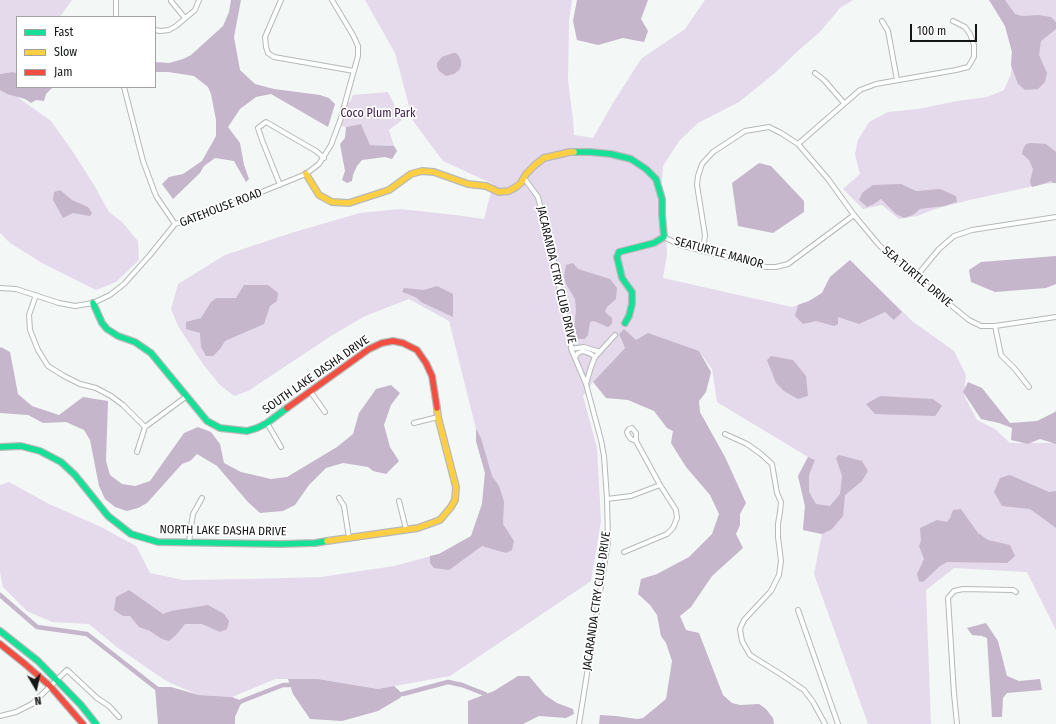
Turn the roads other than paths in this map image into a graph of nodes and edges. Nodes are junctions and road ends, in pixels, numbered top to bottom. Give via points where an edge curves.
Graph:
1 (116, 0) edge
2 (199, 0) edge
3 (281, 0) edge
4 (332, 0) edge
5 (171, 2) dead end
6 (116, 16) edge
7 (185, 18) junction
8 (882, 21) dead end
9 (953, 22) dead end
10 (156, 30) edge
11 (354, 70) junction
12 (815, 73) dead end
13 (897, 80) junction
14 (124, 88) edge
15 (844, 103) junction
16 (798, 144) junction
17 (324, 158) junction
18 (306, 174) junction
19 (524, 178) junction
20 (280, 185) junction
21 (854, 215) junction
22 (1056, 217) edge
23 (175, 224) junction
24 (664, 237) junction
25 (703, 251) junction
26 (915, 278) junction
27 (0, 288) edge
28 (36, 295) junction
29 (93, 304) junction
30 (1056, 317) edge
31 (625, 323) dead end
32 (995, 326) junction
33 (615, 335) dead end
34 (572, 349) junction
35 (600, 352) junction
36 (575, 357) junction
37 (595, 358) junction
38 (586, 384) junction
39 (1028, 386) dead end
40 (310, 391) junction
41 (187, 396) junction
42 (325, 412) dead end
43 (438, 417) junction
44 (414, 422) dead end
45 (267, 423) junction
46 (145, 427) junction
47 (725, 434) dead end
48 (636, 441) dead end
49 (0, 447) edge
50 (281, 447) dead end
51 (138, 452) dead end
52 (660, 485) junction
53 (202, 498) dead end
54 (339, 498) dead end
55 (607, 499) junction
56 (399, 501) dead end
57 (406, 529) junction
58 (349, 538) junction
59 (189, 543) junction
60 (624, 552) dead end
61 (1016, 592) dead end
62 (798, 610) dead end
63 (0, 631) edge
64 (0, 644) edge
65 (57, 680) junction
66 (50, 686) junction
67 (0, 716) edge
68 (119, 717) dead end
69 (83, 724) edge
70 (96, 724) edge
71 (579, 724) edge
72 (825, 724) edge
73 (838, 724) edge
74 (957, 724) edge

1 - 6 street
2 - 7 street via 195,10
3 - 11 street via 265,38 268,53 274,57
4 - 11 street via 358,46
5 - 7 street
7 - 10 street via 169,30
8 - 13 street via 888,31
9 - 13 street via 965,27 974,45 974,57 968,67
11 - 17 street via 340,121
12 - 15 street
13 - 15 street via 860,90
14 - 23 street via 143,161 156,196
15 - 16 street
16 - 21 street, SEA TURTLE DRIVE
16 - 25 street, SEA TURTLE DRIVE via 769,127 745,130 713,152 702,164 697,185 705,235
17 - 18 street, GATEHOUSE ROAD
17 - 20 street via 266,122 258,128
18 - 19 street via 319,195 332,202 349,203 389,190 410,174 422,171 434,172 468,184 486,186 499,192 509,191
18 - 20 street, GATEHOUSE ROAD
19 - 24 street via 544,158 570,152 611,154 630,159 656,179 662,199
19 - 34 street, JACARANDA CTRY CLUB DRIVE via 538,197
20 - 23 street, GATEHOUSE ROAD
21 - 25 street, SEATURTLE MANOR via 788,264 776,267 766,267
21 - 26 street, SEA TURTLE DRIVE via 879,245
22 - 26 street via 972,230 954,236 939,249
23 - 29 street, GATEHOUSE ROAD via 124,284
24 - 25 street, SEATURTLE MANOR via 680,245
24 - 31 street via 654,243 618,252 622,278 632,292 632,304
26 - 32 street, SEA TURTLE DRIVE via 969,320 981,326
27 - 28 street, GATEHOUSE ROAD via 16,289
28 - 29 street, GATEHOUSE ROAD via 75,306
28 - 46 street via 29,315 30,330 48,366 80,384 96,388 111,396
29 - 41 street, SOUTH LAKE DASHA DRIVE via 107,329 151,353
30 - 32 street, SEA TURTLE DRIVE
32 - 39 street via 1001,355
33 - 35 street
34 - 35 street, JACARANDA CTRY CLUB DRIVE via 584,347
34 - 36 street, JACARANDA CTRY CLUB DRIVE
35 - 37 street
36 - 37 street, JACARANDA CTRY CLUB DRIVE via 583,351
36 - 38 street, JACARANDA CTRY CLUB DRIVE
37 - 38 street
38 - 55 street, JACARANDA CTRY CLUB DRIVE via 604,456
40 - 42 street
40 - 43 street, SOUTH LAKE DASHA DRIVE via 369,349 393,341 403,343 417,350 426,363 432,376
40 - 45 street, SOUTH LAKE DASHA DRIVE
41 - 45 street, SOUTH LAKE DASHA DRIVE via 207,421 220,428 247,431
41 - 46 street
43 - 44 street
43 - 57 street, NORTH LAKE DASHA DRIVE via 456,493 446,514 440,520 418,528
45 - 50 street
46 - 51 street
47 - 72 street via 747,444 772,464 781,502 778,524 779,576 771,591 744,620 740,629 742,641 750,655 804,690
48 - 52 street
49 - 59 street, NORTH LAKE DASHA DRIVE via 21,446 61,462 75,475 108,516 131,534 158,542
52 - 55 street via 631,496
52 - 60 street via 676,510 673,528 667,534
53 - 59 street via 194,514
54 - 58 street via 344,506
55 - 71 street, JACARANDA CTRY CLUB DRIVE via 608,542
56 - 57 street
57 - 58 street, NORTH LAKE DASHA DRIVE
58 - 59 street, NORTH LAKE DASHA DRIVE via 315,543
61 - 74 street via 964,589 954,591 948,598
62 - 73 street
63 - 65 street via 38,661
64 - 66 street
65 - 66 street
65 - 68 street via 66,670
65 - 70 street
66 - 67 street via 32,704 22,710
66 - 69 street

